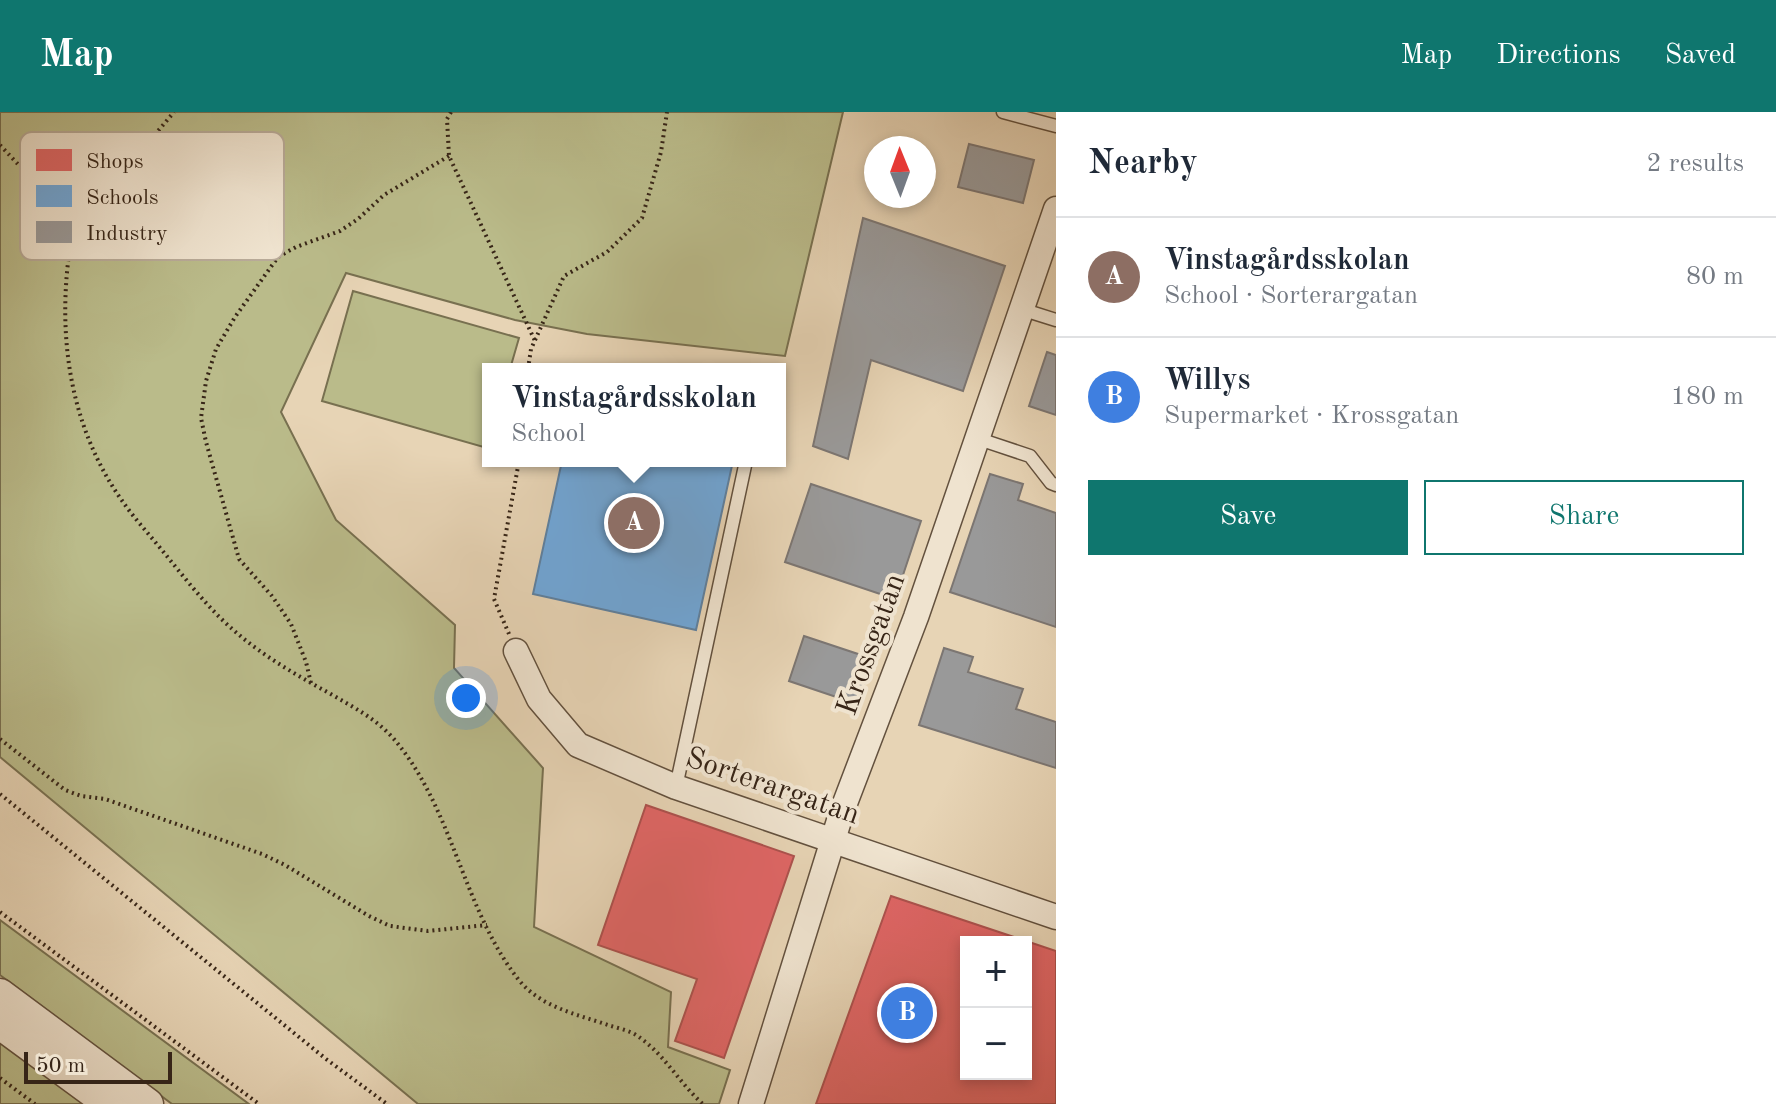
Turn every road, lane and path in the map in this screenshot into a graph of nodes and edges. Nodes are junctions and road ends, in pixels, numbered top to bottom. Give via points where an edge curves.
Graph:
1 (174, 112) edge
2 (451, 112) edge
3 (667, 112) edge
4 (1003, 112) edge
5 (1056, 126) edge
6 (157, 132) edge
7 (0, 145) edge
8 (449, 156) junction
9 (20, 166) edge
10 (1056, 209) edge
11 (284, 254) edge
12 (67, 260) edge
13 (276, 260) edge
14 (1021, 309) junction
15 (1056, 320) edge
16 (535, 341) junction
17 (530, 363) edge
18 (976, 438) junction
19 (518, 467) edge
20 (745, 467) edge
21 (1056, 485) edge
22 (516, 651) joint
23 (311, 683) junction
24 (0, 739) edge
25 (676, 787) junction
26 (0, 794) edge
27 (832, 840) junction
28 (0, 912) edge
29 (1056, 917) edge
30 (487, 925) junction
31 (0, 994) edge
32 (0, 1024) edge
33 (0, 1078) edge
34 (35, 1104) edge
35 (109, 1104) edge
36 (148, 1104) edge
37 (259, 1104) edge
38 (387, 1104) edge
39 (703, 1104) edge
40 (751, 1104) edge

1 - 6 path
2 - 8 path
3 - 16 path via 642,218 607,252 564,276
4 - 5 lane
7 - 9 path
8 - 11 path via 384,195 340,231
8 - 16 path
10 - 14 street, Krossgatan
12 - 23 path via 69,371 79,418 104,470 194,590 237,634
13 - 23 path via 216,349 201,418 239,559 291,624
14 - 15 lane
14 - 18 street, Krossgatan
16 - 17 path
18 - 21 lane via 1030,456
18 - 27 street, Krossgatan
19 - 22 path via 494,599
20 - 25 lane
22 - 25 street, Sorterargatan via 539,699 578,745
23 - 30 path via 377,721 415,764
24 - 30 path via 65,790 262,854 390,926 428,931
25 - 27 street, Sorterargatan
26 - 38 path
27 - 29 street, Sorterargatan
27 - 40 street, Krossgatan
28 - 37 path
30 - 39 path via 519,981 536,996 633,1033 653,1047
31 - 36 street
32 - 35 street
33 - 34 path

